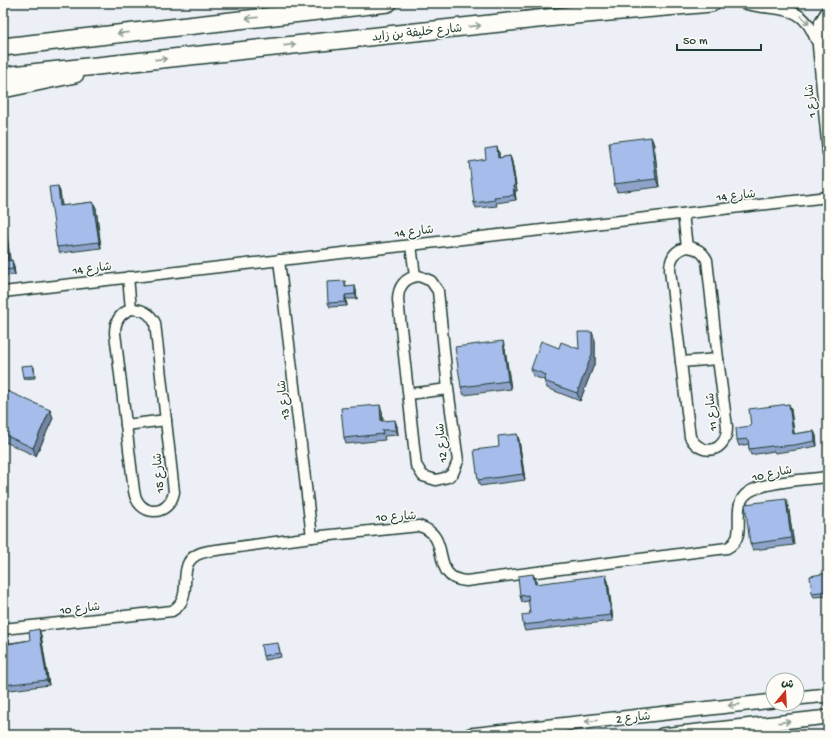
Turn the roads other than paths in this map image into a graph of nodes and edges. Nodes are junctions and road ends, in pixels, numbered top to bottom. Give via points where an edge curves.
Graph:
1 (388, 3) edge
2 (711, 3) edge
3 (743, 3) edge
4 (828, 9) edge
5 (3, 39) edge
6 (63, 40) junction
7 (818, 46) junction
8 (3, 47) edge
9 (122, 63) junction
10 (3, 76) edge
11 (3, 89) edge
12 (828, 153) edge
13 (828, 197) edge
14 (683, 214) junction
15 (411, 245) junction
16 (687, 247) junction
17 (279, 260) junction
18 (415, 276) junction
19 (128, 277) junction
20 (3, 292) edge
21 (132, 309) junction
22 (718, 359) junction
23 (681, 362) junction
24 (448, 389) junction
25 (409, 394) junction
26 (166, 420) junction
27 (126, 425) junction
28 (828, 477) edge
29 (312, 537) junction
30 (3, 629) edge
31 (828, 695) edge
32 (805, 697) edge
33 (765, 702) edge
34 (828, 717) edge
35 (470, 735) edge
36 (662, 735) edge

1 -> 6 main road
9 -> 2 main road, شارع خليفة بن زايد
3 -> 7 street, شارع 1 via 794,11 806,20
4 - 7 street, شارع 1 via 820,22
5 - 6 main road
6 - 8 main road
7 - 12 street, شارع 1
9 - 10 main road, شارع خليفة بن زايد
9 - 11 main road, شارع خليفة بن زايد
13 - 14 street, شارع 14
14 - 15 street, شارع 14
14 - 16 street
15 - 17 street, شارع 14
15 - 18 street
16 - 22 street, شارع 11 via 696,248 707,260
16 - 23 street, شارع 11 via 674,254 670,262
17 - 19 street, شارع 14
17 - 29 street, شارع 13
18 - 24 street, شارع 12 via 431,281 438,291
18 - 25 street, شارع 12 via 403,283 398,294
19 - 20 street, شارع 14
19 - 21 street
21 - 26 street, شارع 15 via 146,311 155,323
21 - 27 street, شارع 15 via 124,312 116,325
22 - 23 street
22 - 23 street, شارع 11 via 727,434 721,445 710,450 698,447 690,437
24 - 25 street
24 - 25 street, شارع 12 via 458,461 453,473 442,480 429,479 416,465
26 - 27 street
26 - 27 street, شارع 15 via 174,492 170,503 162,510 156,511 145,509 134,497
28 - 29 street, شارع 10 via 764,486 748,492 738,510 738,538 727,548 466,581 449,574 444,566 436,537 424,528 413,526
29 - 30 street, شارع 10 via 209,550 196,555 187,565 182,603 172,611
31 - 32 street
33 -> 35 street, شارع 2
36 -> 34 street, شارع 2

